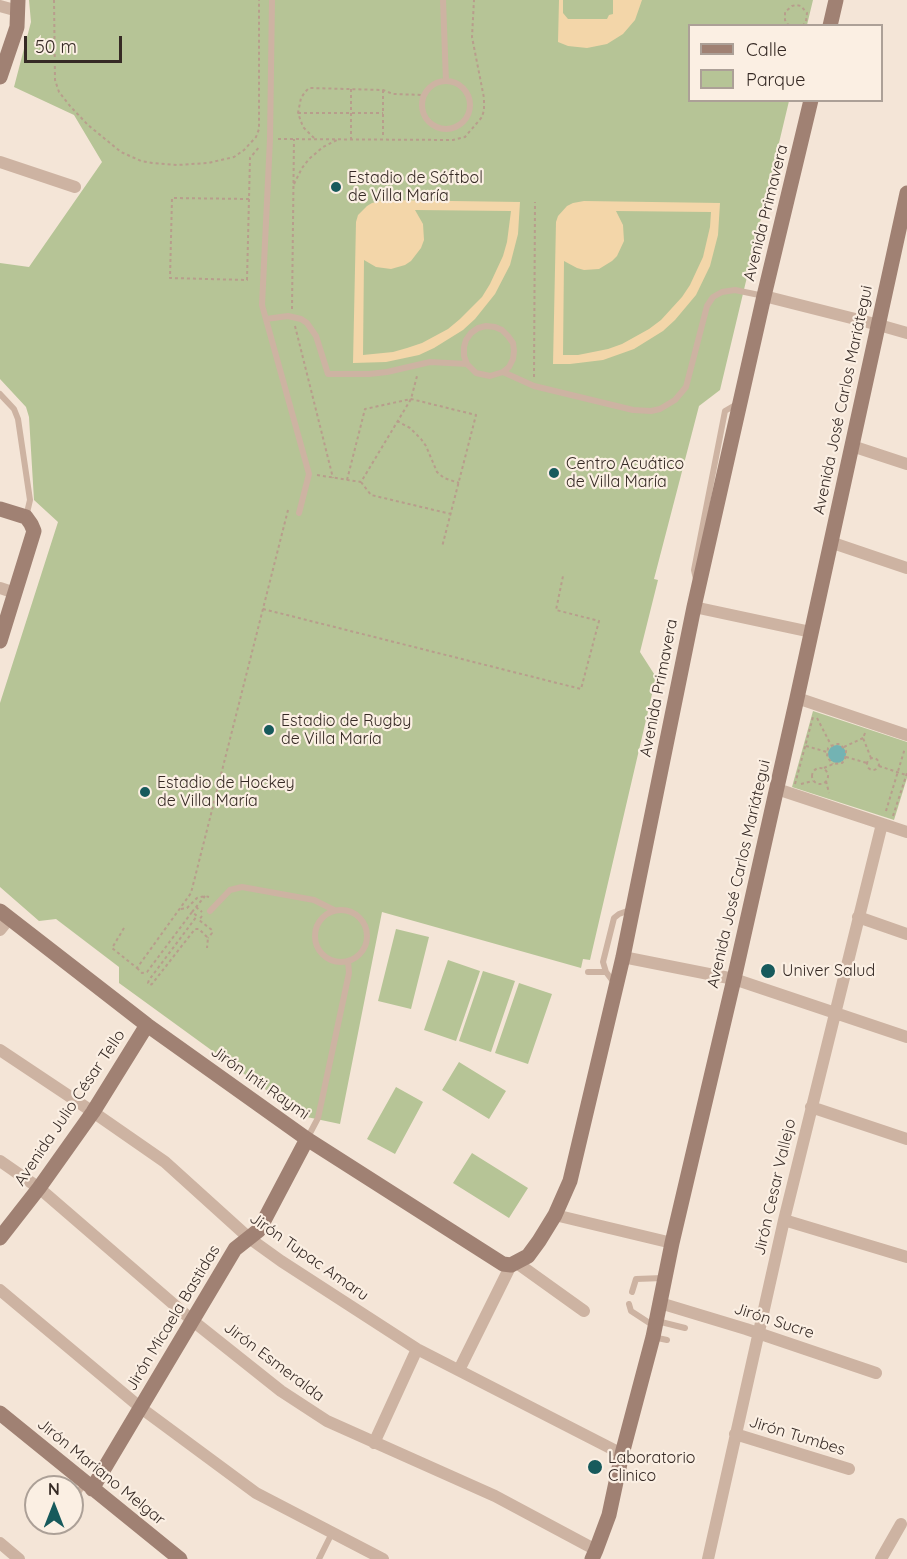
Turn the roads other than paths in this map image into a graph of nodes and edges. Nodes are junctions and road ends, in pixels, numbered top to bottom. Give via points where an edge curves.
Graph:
1 (272, 0) edge
2 (443, 0) edge
3 (836, 0) edge
4 (0, 6) edge
5 (18, 6) edge
6 (830, 24) edge
7 (0, 77) edge
8 (446, 81) junction
9 (812, 102) edge
10 (0, 162) edge
11 (75, 187) dead end
12 (907, 193) edge
13 (764, 296) junction
14 (266, 319) junction
15 (879, 324) junction
16 (907, 333) edge
17 (467, 364) junction
18 (503, 372) junction
19 (0, 394) edge
20 (852, 446) junction
21 (907, 464) edge
22 (0, 508) edge
23 (299, 513) dead end
24 (26, 517) junction
25 (830, 542) junction
26 (907, 568) edge
27 (7, 591) edge
28 (694, 607) junction
29 (811, 632) junction
30 (0, 641) edge
31 (797, 698) junction
32 (907, 735) edge
33 (777, 789) junction
34 (882, 824) junction
35 (907, 832) edge
36 (633, 908) junction
37 (334, 910) junction
38 (210, 911) dead end
39 (858, 917) junction
40 (3, 920) edge
41 (907, 934) edge
42 (623, 957) junction
43 (348, 961) junction
44 (588, 972) dead end
45 (606, 972) junction
46 (734, 979) junction
47 (616, 986) junction
48 (834, 1013) junction
49 (147, 1025) junction
50 (907, 1037) edge
51 (0, 1050) edge
52 (811, 1107) junction
53 (93, 1112) junction
54 (307, 1139) junction
55 (907, 1139) edge
56 (0, 1161) edge
57 (39, 1188) junction
58 (555, 1215) junction
59 (784, 1220) junction
60 (0, 1238) edge
61 (249, 1238) junction
62 (672, 1242) junction
63 (907, 1257) edge
64 (514, 1264) junction
65 (665, 1278) junction
66 (0, 1290) edge
67 (632, 1292) dead end
68 (660, 1303) junction
69 (629, 1304) dead end
70 (584, 1311) dead end
71 (193, 1320) junction
72 (690, 1322) junction
73 (658, 1331) junction
74 (759, 1333) junction
75 (417, 1349) junction
76 (459, 1370) junction
77 (876, 1373) dead end
78 (141, 1408) junction
79 (0, 1413) edge
80 (735, 1434) junction
81 (374, 1443) junction
82 (622, 1455) junction
83 (849, 1469) dead end
84 (88, 1486) junction
85 (84, 1490) edge
86 (901, 1524) dead end
87 (332, 1533) junction
88 (0, 1543) edge
89 (594, 1555) edge
90 (19, 1559) edge
91 (180, 1559) edge
92 (319, 1559) edge
93 (383, 1559) edge
94 (708, 1559) edge
95 (880, 1559) edge

1 - 14 lane via 262,305
2 - 8 lane
3 - 6 street
4 - 5 street
5 - 7 street via 17,27
8 - 8 lane via 459,85 468,95 470,108 459,125 446,129 433,125 422,108 424,95 433,85
9 - 13 street, Avenida Primavera
10 - 11 street
12 - 15 street, Avenida José Carlos Mariátegui
13 - 15 street
13 - 18 lane via 735,290 713,297 707,306 686,387 660,409 633,410 534,386
13 - 28 street, Avenida Primavera
14 - 17 lane via 288,315 307,323 316,336 328,374 387,372 430,362
14 - 23 lane via 309,474
15 - 16 street
15 - 20 street, Avenida José Carlos Mariátegui
17 - 18 lane via 483,376
17 - 18 lane via 464,347 471,333 486,326 495,327 513,343 513,359
19 - 24 lane via 18,419 30,500
20 - 21 street
20 - 25 street, Avenida José Carlos Mariátegui
22 - 24 street
24 - 27 street via 34,531
25 - 26 street
25 - 29 street, Avenida José Carlos Mariátegui
27 - 30 street
28 - 29 street
28 - 36 street, Avenida Primavera
29 - 31 street, Avenida José Carlos Mariátegui
31 - 32 street
31 - 33 street, Avenida José Carlos Mariátegui
33 - 34 street
33 - 46 street, Avenida José Carlos Mariátegui
34 - 35 street
34 - 39 street, Jirón Cesar Vallejo
36 - 42 street, Avenida Primavera
36 - 45 lane via 614,918 603,962
37 - 38 lane via 314,900 242,887 230,890
37 - 43 lane via 354,913 366,929 364,949
37 - 43 lane via 318,922 315,942 328,958
39 - 41 street
39 - 48 street, Jirón Cesar Vallejo
40 - 49 street, Jirón Inti Raymi
42 - 46 street
42 - 47 street, Avenida Primavera
43 - 54 lane via 349,973 318,1118
44 - 45 lane
45 - 47 lane
46 - 48 street
46 - 62 street, Avenida José Carlos Mariátegui
47 - 58 street, Avenida Primavera via 570,1181
48 - 50 street
48 - 52 street, Jirón Cesar Vallejo
49 - 53 street, Avenida Julio César Tello
49 - 54 street, Jirón Inti Raymi
51 - 53 street, Jirón Tupac Amaru
52 - 55 street
52 - 59 street, Jirón Cesar Vallejo
53 - 57 street, Avenida Julio César Tello
53 - 61 street, Jirón Tupac Amaru via 165,1162
54 - 61 street, Jirón Micaela Bastidas via 259,1230
54 - 64 street, Jirón Inti Raymi via 503,1264
56 - 57 street, Jirón Esmeralda
57 - 60 street, Avenida Julio César Tello
57 - 71 street, Jirón Esmeralda
58 - 62 street
58 - 64 street, Avenida Primavera via 528,1256
59 - 63 street
59 - 74 street, Jirón Cesar Vallejo
61 - 71 street, Jirón Micaela Bastidas via 235,1249
61 - 75 street, Jirón Tupac Amaru
62 - 65 street, Avenida José Carlos Mariátegui
64 - 70 street
64 - 76 street
65 - 67 lane via 636,1279
65 - 68 street, Avenida José Carlos Mariátegui
66 - 78 street
68 - 72 street, Jirón Sucre
68 - 73 street, Avenida José Carlos Mariátegui
69 - 73 lane via 631,1311
71 - 78 street, Jirón Micaela Bastidas
71 - 81 street, Jirón Esmeralda via 281,1391 327,1421
72 - 73 lane
72 - 74 street, Jirón Sucre
73 - 82 street, Avenida José Carlos Mariátegui
74 - 77 street, Jirón Sucre
74 - 80 street, Jirón Cesar Vallejo
75 - 76 street, Jirón Tupac Amaru
75 - 81 street
76 - 82 street, Jirón Tupac Amaru
78 - 84 street, Jirón Micaela Bastidas
78 - 87 street via 256,1493
79 - 84 street, Jirón Mariano Melgar
80 - 83 street, Jirón Tumbes
80 - 94 street, Jirón Cesar Vallejo
81 - 89 street, Jirón Esmeralda via 495,1496
82 - 89 street, Avenida José Carlos Mariátegui via 609,1515
84 - 85 lane
84 - 91 street, Jirón Mariano Melgar
86 - 95 street
87 - 92 lane
87 - 93 street
88 - 90 street

